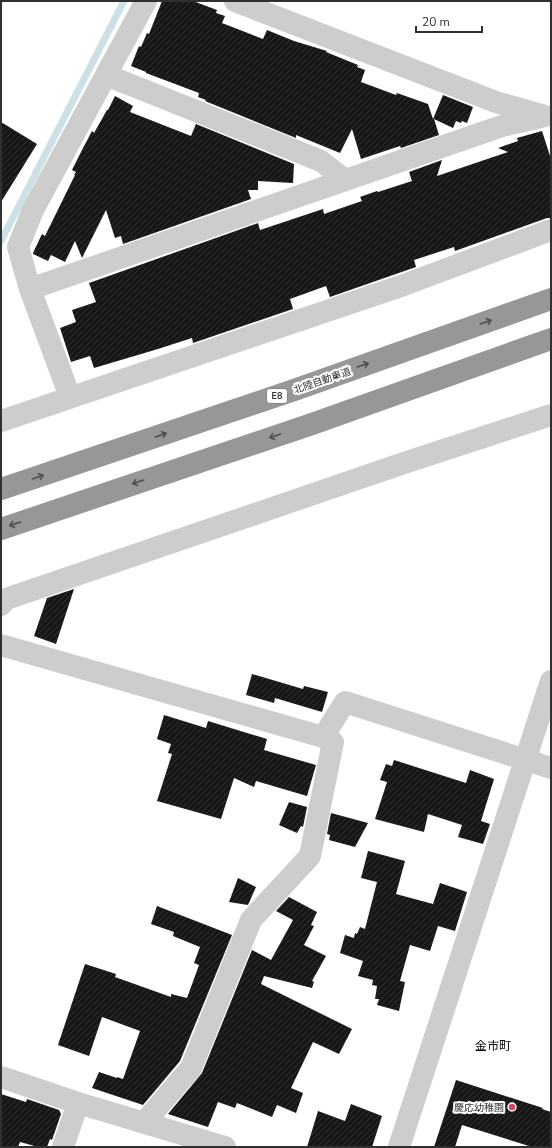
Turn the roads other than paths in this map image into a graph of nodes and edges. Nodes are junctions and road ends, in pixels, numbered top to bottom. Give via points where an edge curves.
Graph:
1 (146, 1) edge
2 (235, 1) edge
3 (106, 75) junction
4 (548, 117) edge
5 (345, 180) junction
6 (551, 230) edge
7 (30, 289) junction
8 (551, 299) edge
9 (551, 339) edge
10 (551, 349) edge
11 (70, 397) junction
12 (551, 415) edge
13 (1, 421) edge
14 (312, 424) junction
15 (1, 489) edge
16 (1, 529) edge
17 (1, 605) edge
18 (1, 645) edge
19 (551, 681) edge
20 (323, 737) junction
21 (526, 760) junction
22 (551, 768) edge
23 (1, 1077) edge
24 (78, 1103) junction
25 (144, 1123) junction
26 (63, 1147) edge
27 (225, 1147) edge
28 (399, 1147) edge

1 - 3 street
2 - 4 street via 496,102
3 - 5 street via 321,161
3 - 7 street via 33,210 18,247
4 - 5 street via 502,126
5 - 7 street
6 - 11 street via 401,286
7 - 11 street
15 -> 8 highway, 北陸自動車道 / E8
9 - 14 highway
10 - 14 highway via 411,396
11 - 13 street
12 - 17 street via 6,599
14 -> 16 highway
18 - 20 street
19 - 21 street
20 - 21 street via 345,702
20 - 25 street via 333,742 310,856 251,920 192,1068
21 - 22 street
21 - 28 street
23 - 24 street
24 - 25 street
24 - 26 street
25 - 27 street

